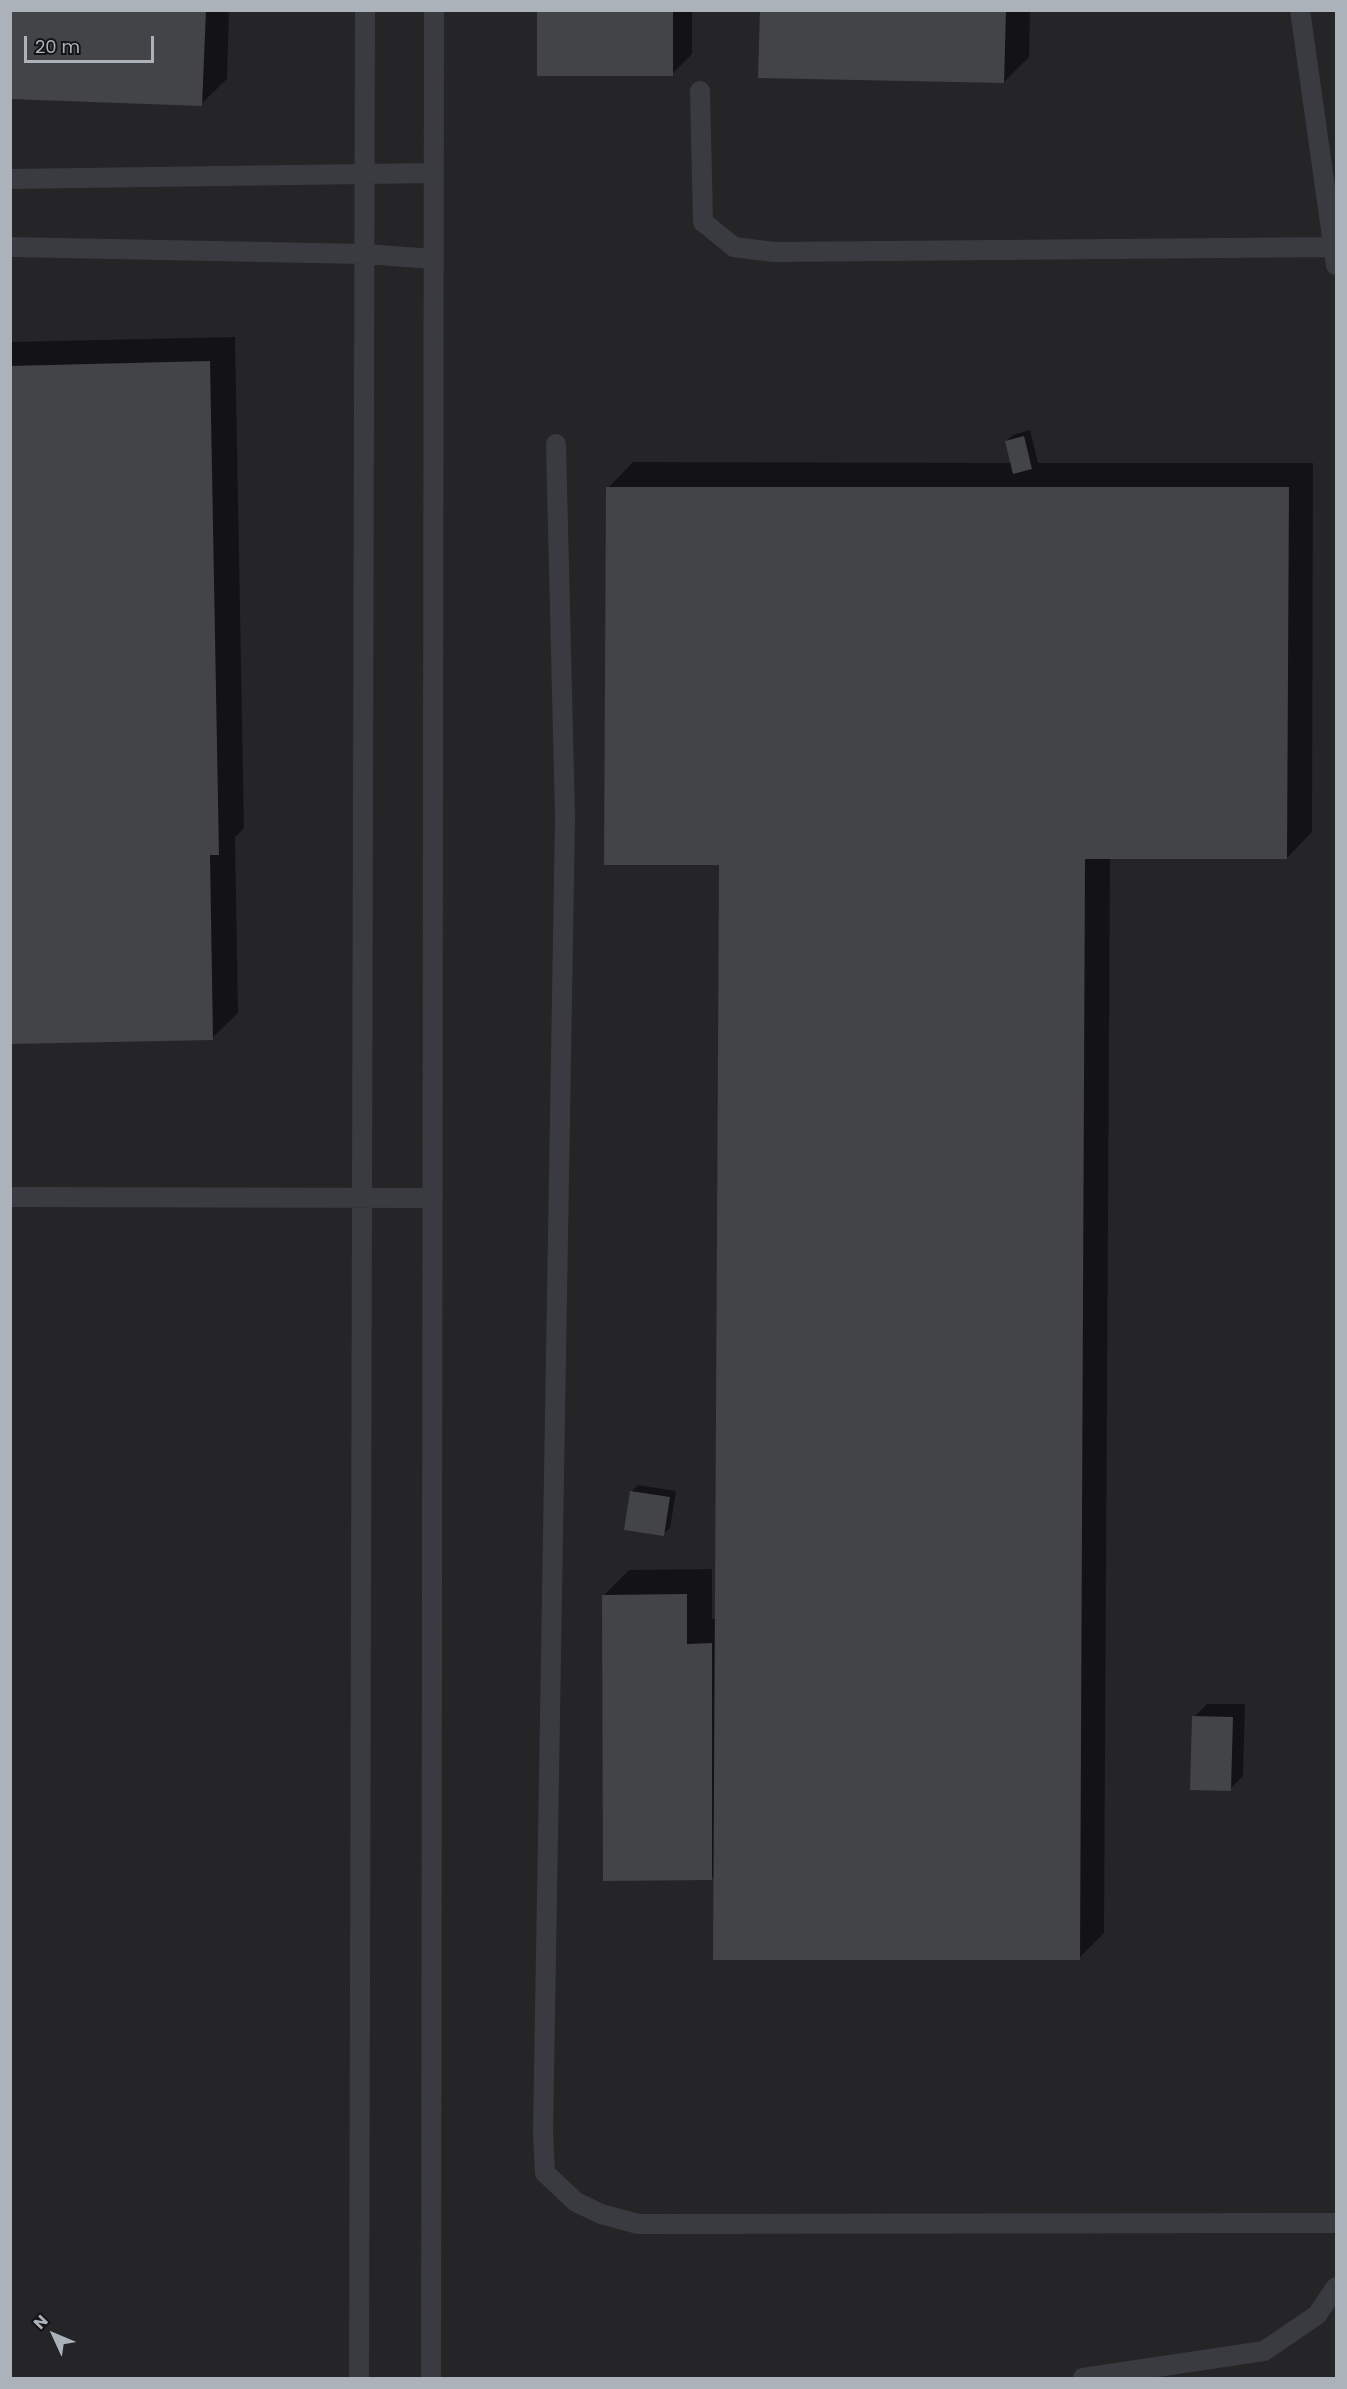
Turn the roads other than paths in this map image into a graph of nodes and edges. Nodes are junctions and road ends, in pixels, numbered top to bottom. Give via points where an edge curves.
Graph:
1 (365, 10) edge
2 (434, 10) edge
3 (1300, 10) edge
4 (700, 91) dead end
5 (434, 173) junction
6 (364, 175) junction
7 (10, 179) edge
8 (10, 247) edge
9 (364, 254) junction
10 (1336, 256) edge
11 (434, 259) junction
12 (556, 444) dead end
13 (10, 1197) edge
14 (362, 1198) junction
15 (433, 1198) junction
16 (1336, 2223) edge
17 (1336, 2287) edge
18 (359, 2379) edge
19 (431, 2379) edge
20 (1083, 2379) edge

1 - 6 lane
2 - 5 lane
3 - 10 lane
4 - 10 lane via 703,222 734,247 774,252
5 - 6 lane
5 - 11 lane
6 - 7 lane
6 - 9 lane
8 - 9 lane
9 - 11 lane
9 - 14 lane
11 - 15 lane
12 - 16 lane via 565,817 545,2174 576,2202 638,2224
13 - 14 lane
14 - 15 lane
14 - 18 lane
15 - 19 lane
17 - 20 lane via 1317,2315 1264,2351

